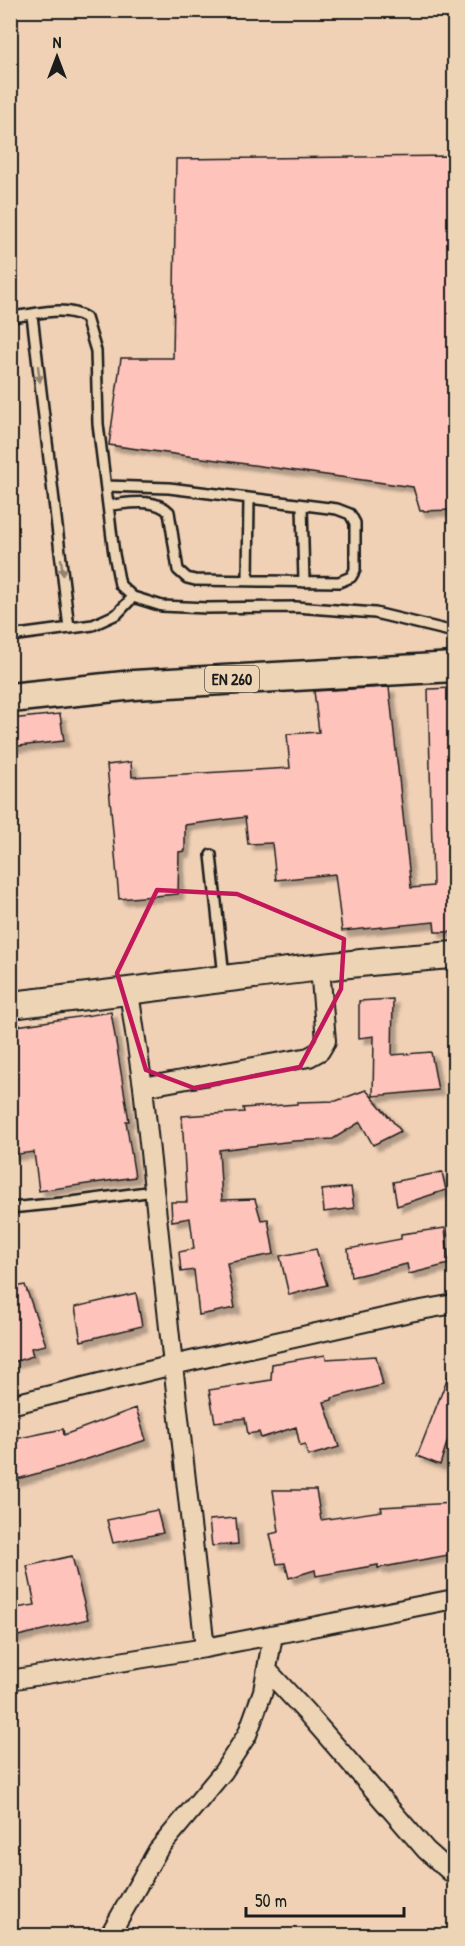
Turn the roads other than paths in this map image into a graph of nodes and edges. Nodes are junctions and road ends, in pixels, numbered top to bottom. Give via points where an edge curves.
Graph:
1 (32, 315) junction
2 (10, 317) edge
3 (106, 486) junction
4 (249, 498) junction
5 (108, 505) junction
6 (302, 505) junction
7 (248, 581) junction
8 (304, 582) junction
9 (133, 597) junction
10 (10, 625) edge
11 (69, 628) junction
12 (454, 632) edge
13 (11, 636) edge
14 (454, 667) edge
15 (10, 698) edge
16 (211, 855) dead end
17 (454, 955) edge
18 (320, 967) junction
19 (224, 980) junction
20 (129, 992) junction
21 (10, 1005) edge
22 (143, 1087) junction
23 (154, 1191) junction
24 (10, 1208) edge
25 (454, 1304) edge
26 (172, 1365) junction
27 (10, 1405) edge
28 (454, 1599) edge
29 (273, 1635) junction
30 (205, 1648) junction
31 (267, 1670) junction
32 (10, 1680) edge
33 (454, 1875) edge
34 (109, 1935) edge

1 - 2 lane
1 - 3 lane via 62,310 75,311 86,318 96,351 98,424
1 -> 11 lane
3 - 4 lane via 169,488
3 - 5 lane
4 - 6 lane
4 - 7 lane
5 - 7 lane via 163,506 169,512 178,570 187,578
5 - 9 lane via 120,585
6 - 8 lane
6 - 8 lane via 337,509 350,514 355,524 356,570 351,577 339,582
7 - 8 lane
9 - 11 lane via 117,614 93,625
9 - 12 lane via 162,606 296,607 375,613
10 - 13 lane
11 - 13 lane
14 - 15 main road, EN 260 via 134,685
16 - 19 lane
17 - 18 street
18 - 19 street
18 - 22 street via 326,1041 320,1051 309,1057
19 - 20 street
20 - 21 street
20 - 22 street
22 - 23 street
23 - 24 lane
23 - 26 street
25 - 26 street
26 - 27 street
26 - 30 street
28 - 29 street
29 - 30 street
29 - 31 street
30 - 32 street
31 - 33 street via 426,1850
31 - 34 street via 247,1735 223,1772 158,1850

